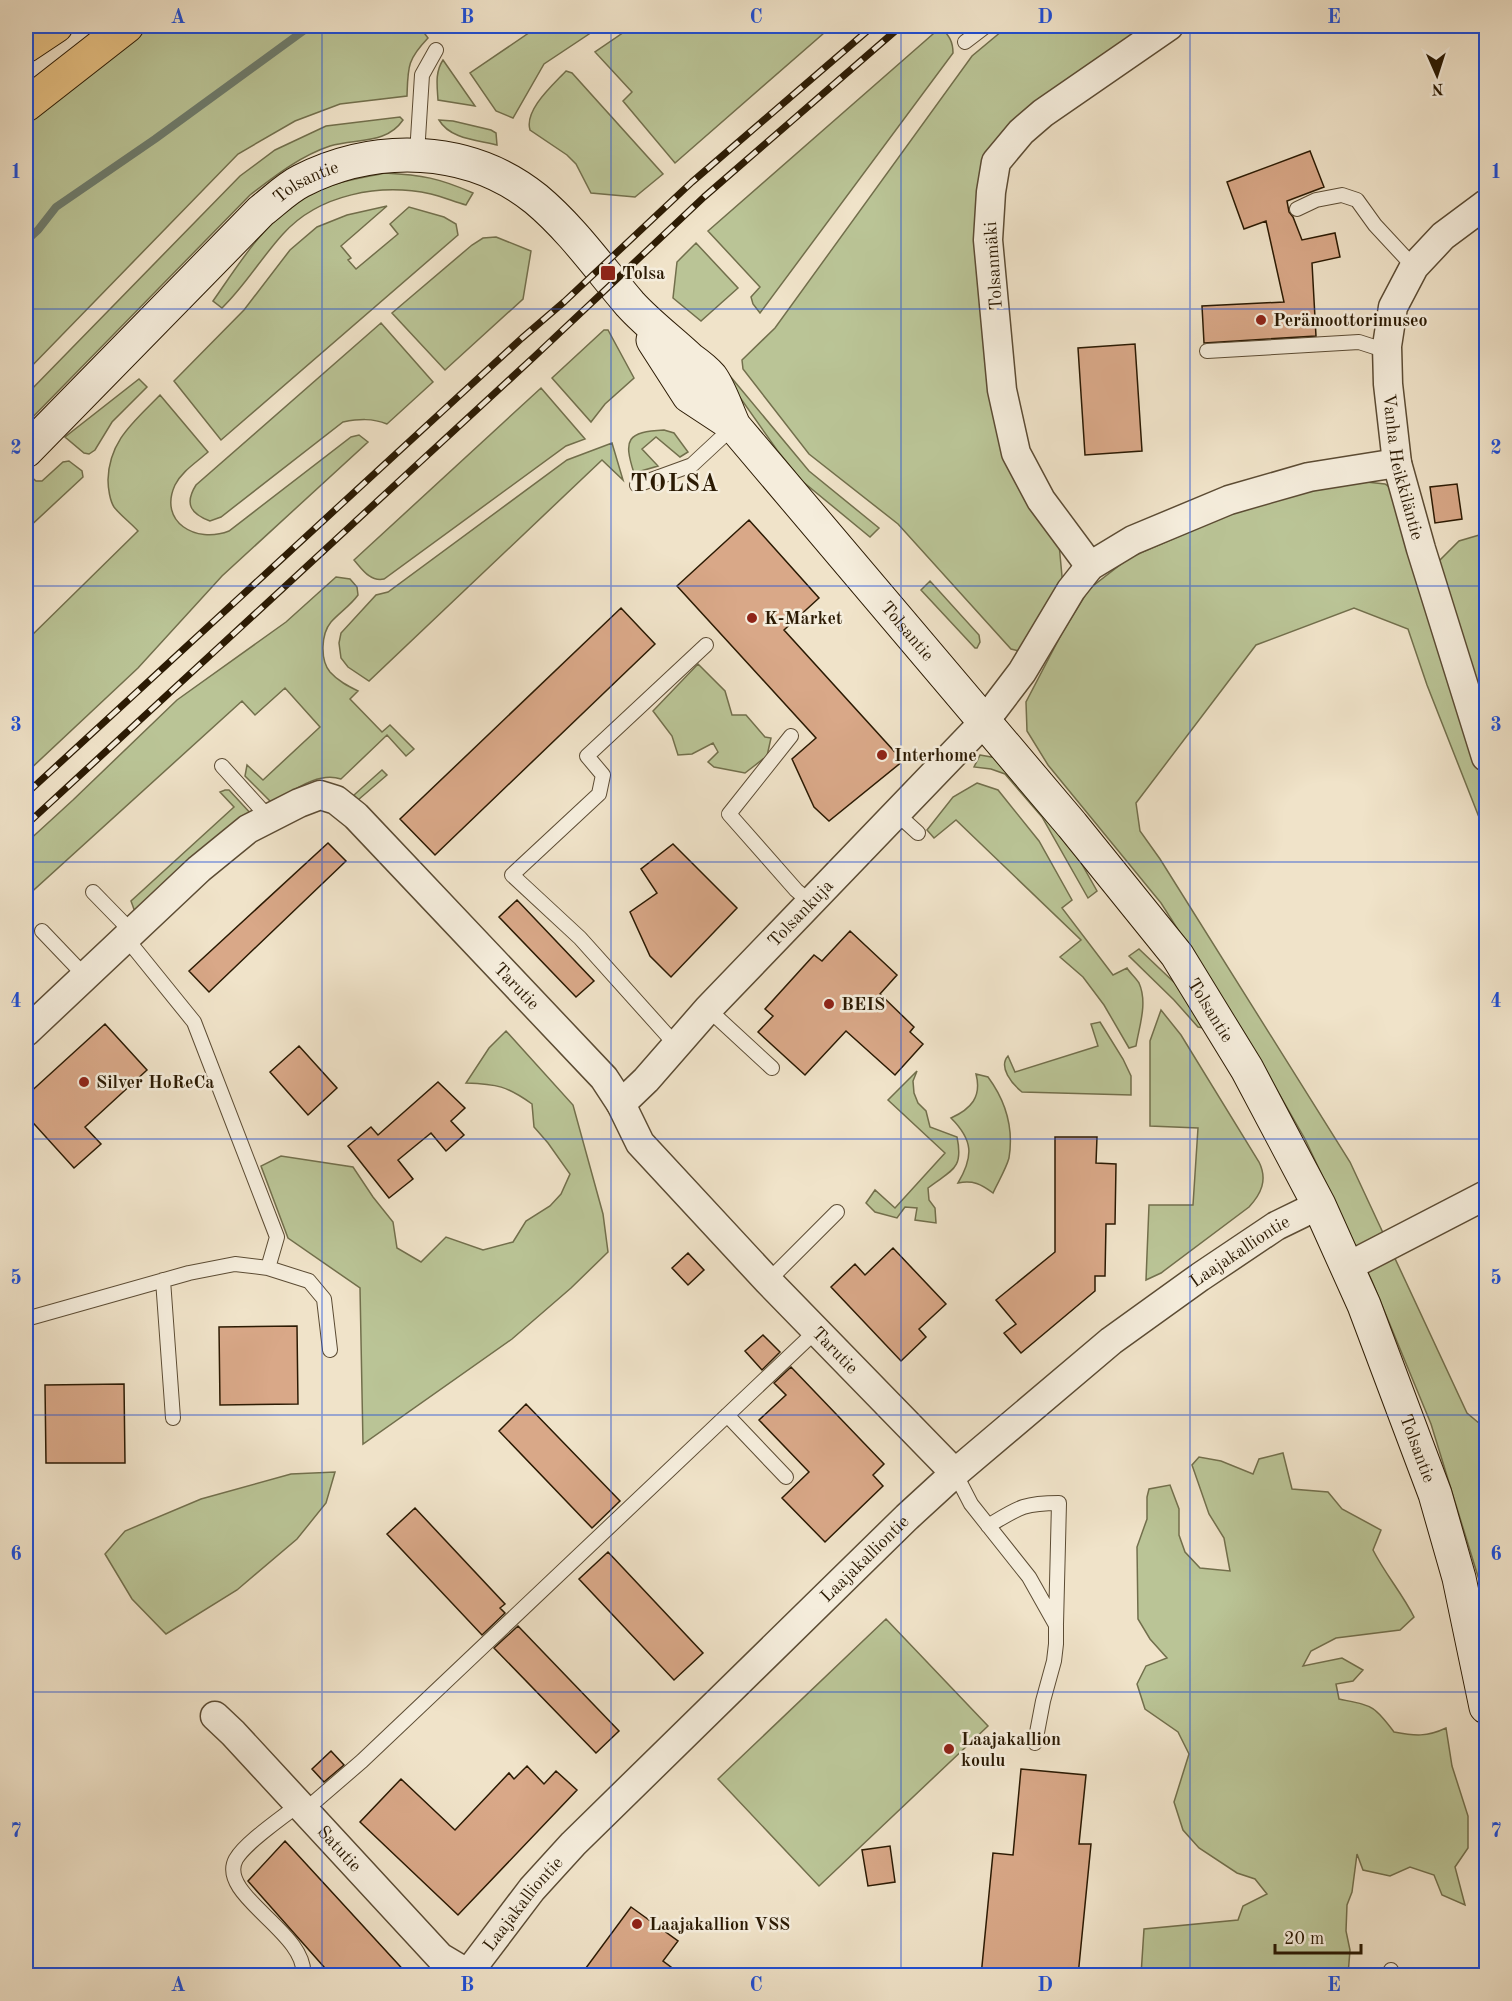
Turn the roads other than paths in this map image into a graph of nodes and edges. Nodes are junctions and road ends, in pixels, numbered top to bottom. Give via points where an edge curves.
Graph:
1 (56, 26) edge
2 (127, 26) edge
3 (986, 26) edge
4 (1169, 26) edge
5 (965, 42) dead end
6 (26, 46) edge
7 (436, 50) dead end
8 (26, 105) edge
9 (417, 154) junction
10 (1486, 204) edge
11 (1297, 209) dead end
12 (1414, 267) junction
13 (1207, 351) dead end
14 (1387, 351) junction
15 (735, 426) junction
16 (26, 452) edge
17 (1397, 463) junction
18 (637, 485) dead end
19 (1090, 566) junction
20 (706, 645) dead end
21 (984, 722) junction
22 (791, 736) dead end
23 (1486, 757) edge
24 (222, 766) dead end
25 (896, 813) junction
26 (269, 818) junction
27 (918, 833) dead end
28 (93, 892) dead end
29 (811, 903) junction
30 (42, 931) dead end
31 (129, 935) junction
32 (85, 976) junction
33 (708, 1009) junction
34 (26, 1032) edge
35 (676, 1045) junction
36 (772, 1068) dead end
37 (621, 1104) junction
38 (1486, 1195) edge
39 (1319, 1205) junction
40 (837, 1212) dead end
41 (1347, 1267) junction
42 (268, 1268) junction
43 (163, 1280) junction
44 (768, 1281) junction
45 (26, 1319) edge
46 (816, 1330) junction
47 (330, 1350) dead end
48 (727, 1415) junction
49 (173, 1418) dead end
50 (955, 1473) junction
51 (786, 1477) dead end
52 (988, 1526) junction
53 (1056, 1625) junction
54 (1486, 1707) edge
55 (215, 1716) dead end
56 (1035, 1743) dead end
57 (301, 1808) junction
58 (468, 1974) edge
59 (303, 1976) edge

1 - 6 highway
2 - 8 highway
3 - 5 lane
4 - 19 street, Tolsanmäki via 1021,132 996,162 991,192 988,240 1002,390 1016,453 1041,500
7 - 9 lane via 422,75
9 - 15 street, Tolsantie via 495,173 538,201 632,306 711,377
9 - 16 street, Tolsantie via 394,154 344,164 300,182 261,211
10 - 12 street, Vanha Heikkiläntie via 1443,236
11 - 12 lane via 1342,195 1357,200
12 - 14 street, Vanha Heikkiläntie via 1394,307
13 - 14 lane via 1359,342
14 - 17 street, Vanha Heikkiläntie
15 - 18 lane via 692,465
15 - 21 street, Tolsantie
17 - 19 street via 1309,477 1229,500 1133,540
17 - 23 street, Vanha Heikkiläntie
19 - 21 street, Tolsankuja via 1071,590 1022,672
20 - 35 lane via 587,756 603,775 599,794 512,875 580,938
21 - 25 street, Tolsankuja
21 - 39 street, Tolsantie via 1177,955 1247,1069
22 - 29 lane via 729,814
24 - 26 lane
25 - 27 lane
25 - 29 street, Tolsankuja
26 - 31 street, Tarutie via 248,829 199,869
26 - 37 street, Tarutie via 320,795 336,800 356,816 604,1078
28 - 31 lane
29 - 33 street, Tolsankuja
30 - 32 lane
31 - 32 street, Tarutie
31 - 42 lane via 194,1022 278,1237
32 - 34 street, Tarutie
33 - 35 street, Tolsankuja
33 - 36 lane
35 - 37 street, Tolsankuja
37 - 44 street, Tarutie via 640,1143
38 - 41 street
39 - 41 street, Tolsantie
39 - 50 street, Laajakalliontie via 1276,1226 1111,1341
40 - 44 lane
41 - 54 street, Tolsantie via 1436,1494 1459,1578
42 - 43 lane via 235,1264
42 - 47 lane via 309,1281 324,1299
43 - 45 lane
43 - 49 lane
44 - 46 street, Tarutie
46 - 48 lane
46 - 50 street, Tarutie
48 - 51 lane
48 - 57 lane via 362,1761
50 - 52 lane via 970,1504
50 - 58 street, Laajakalliontie via 573,1844 532,1888
52 - 53 lane via 1029,1577
52 - 53 lane via 1017,1508 1033,1503 1059,1503
53 - 56 lane via 1054,1661
55 - 57 street, Satutie
57 - 58 street, Satutie via 440,1957
57 - 59 lane via 254,1841 237,1858 233,1869 236,1884 296,1948

